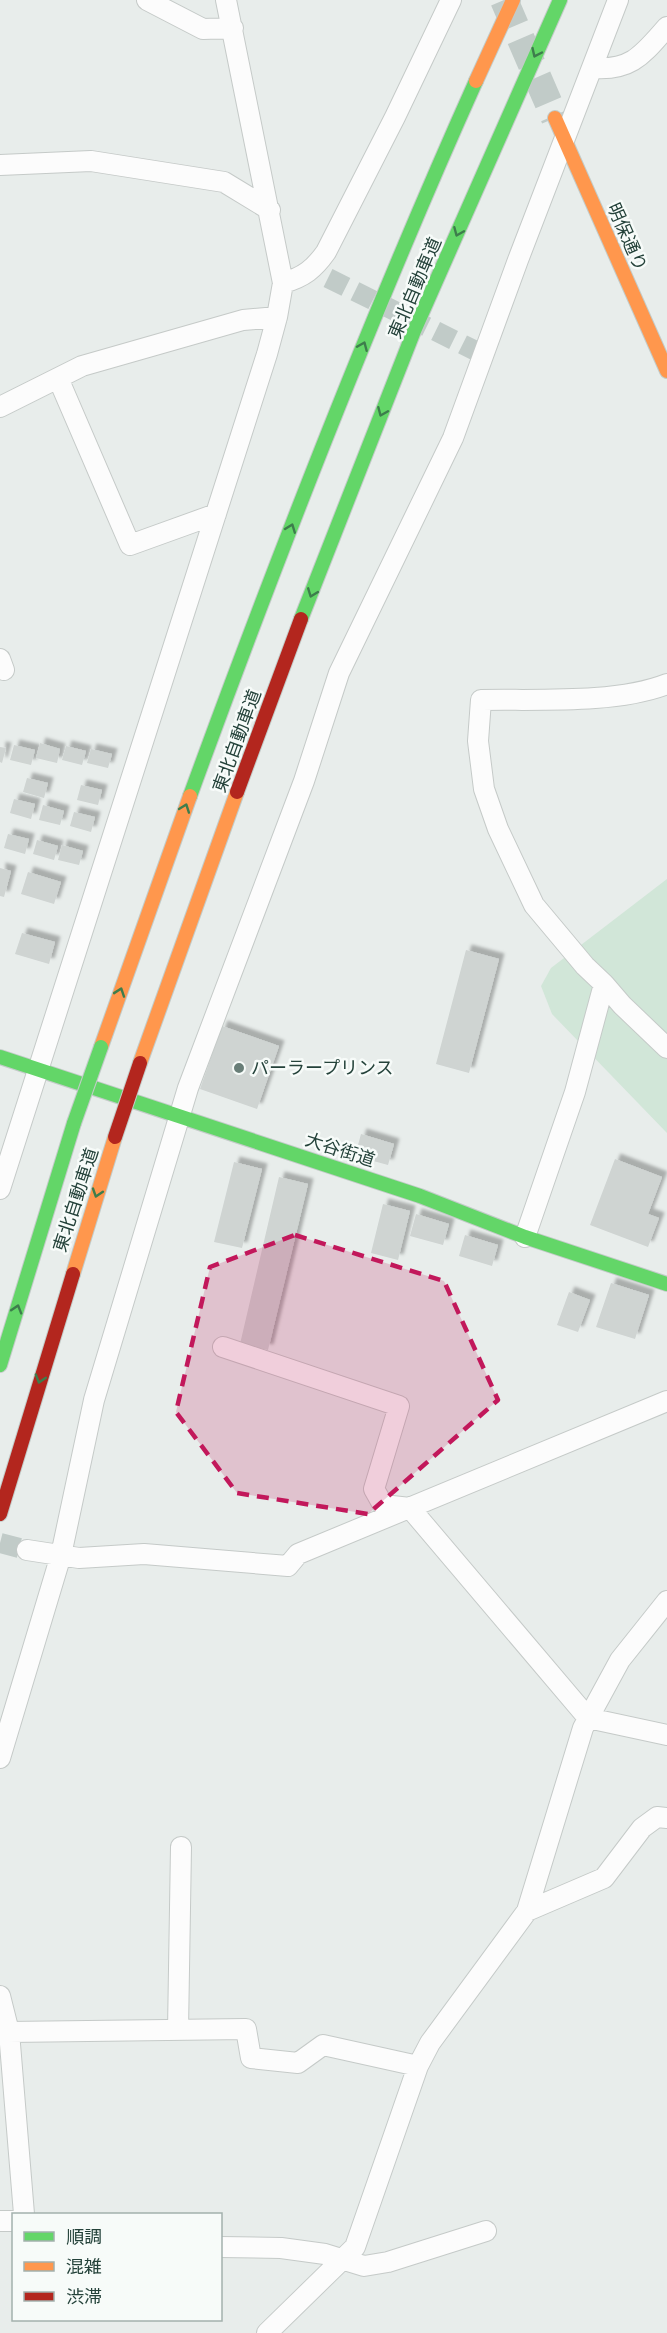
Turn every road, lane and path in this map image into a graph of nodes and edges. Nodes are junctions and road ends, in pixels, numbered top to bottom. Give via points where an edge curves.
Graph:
1 (147, 0) edge
2 (226, 0) edge
3 (451, 0) edge
4 (513, 0) edge
5 (560, 0) edge
6 (618, 0) edge
7 (667, 27) edge
8 (233, 28) junction
9 (593, 68) junction
10 (555, 118) tunnel mouth
11 (565, 142) junction
12 (0, 165) edge
13 (270, 210) junction
14 (283, 283) junction
15 (278, 317) junction
16 (667, 371) edge
17 (58, 378) junction
18 (0, 407) edge
19 (216, 514) junction
20 (667, 684) edge
21 (604, 984) junction
22 (667, 1048) edge
23 (0, 1057) edge
24 (39, 1070) junction
25 (180, 1117) junction
26 (0, 1189) edge
27 (525, 1236) junction
28 (667, 1284) edge
29 (223, 1347) dead end
30 (0, 1365) edge
31 (667, 1401) edge
32 (410, 1508) junction
33 (0, 1514) edge
34 (27, 1550) tunnel mouth
35 (61, 1555) junction
36 (667, 1600) edge
37 (588, 1718) junction
38 (667, 1735) edge
39 (0, 1758) edge
40 (667, 1818) edge
41 (181, 1847) dead end
42 (527, 1911) junction
43 (0, 1996) edge
44 (178, 2030) junction
45 (9, 2032) junction
46 (418, 2066) junction
47 (24, 2213) edge
48 (486, 2231) dead end
49 (222, 2247) edge
50 (343, 2260) junction
51 (267, 2333) edge

1 - 8 street via 203,29
2 - 8 street
3 - 14 street via 326,252 320,274
30 -> 4 main road, 東北自動車道, bridge via 74,1123 209,744 328,432
5 -> 33 main road, 東北自動車道, bridge via 369,442 252,752 115,1137
6 - 9 street
7 - 9 street via 637,59 611,70
8 - 13 street
9 - 11 street
10 - 11 main road, 明保通り
11 - 16 main road, 明保通り
11 - 25 street via 480,353 453,438 339,673 304,781
12 - 13 street via 91,161 224,182
13 - 14 street
14 - 15 street
15 - 17 street via 243,320 82,366
15 - 19 street
17 - 18 street
17 - 19 street via 130,545
19 - 24 street
20 - 21 street via 608,697 481,700 478,741 484,789 498,829 534,905
21 - 22 street
21 - 27 street via 575,1092
23 - 24 main road, 大谷街道
24 - 25 main road, 大谷街道
24 - 26 street
25 - 27 main road, 大谷街道 via 420,1196
25 - 35 street via 94,1400
27 - 28 main road, 大谷街道
29 - 32 street via 399,1406 374,1489 382,1505
31 - 32 street
32 - 35 street via 298,1554 288,1566 144,1554 79,1558
32 - 37 street
34 - 35 street
35 - 39 street
36 - 37 street via 620,1660
37 - 38 street
37 - 42 street
40 - 42 street via 657,1817 642,1828 604,1878
41 - 44 street
42 - 46 street via 430,2043
43 - 45 street
44 - 45 street
44 - 46 street via 246,2029 251,2058 298,2063 323,2045
45 - 47 street
46 - 50 street via 355,2247
48 - 50 street via 388,2262 364,2266
49 - 50 street via 281,2248
50 - 51 street

